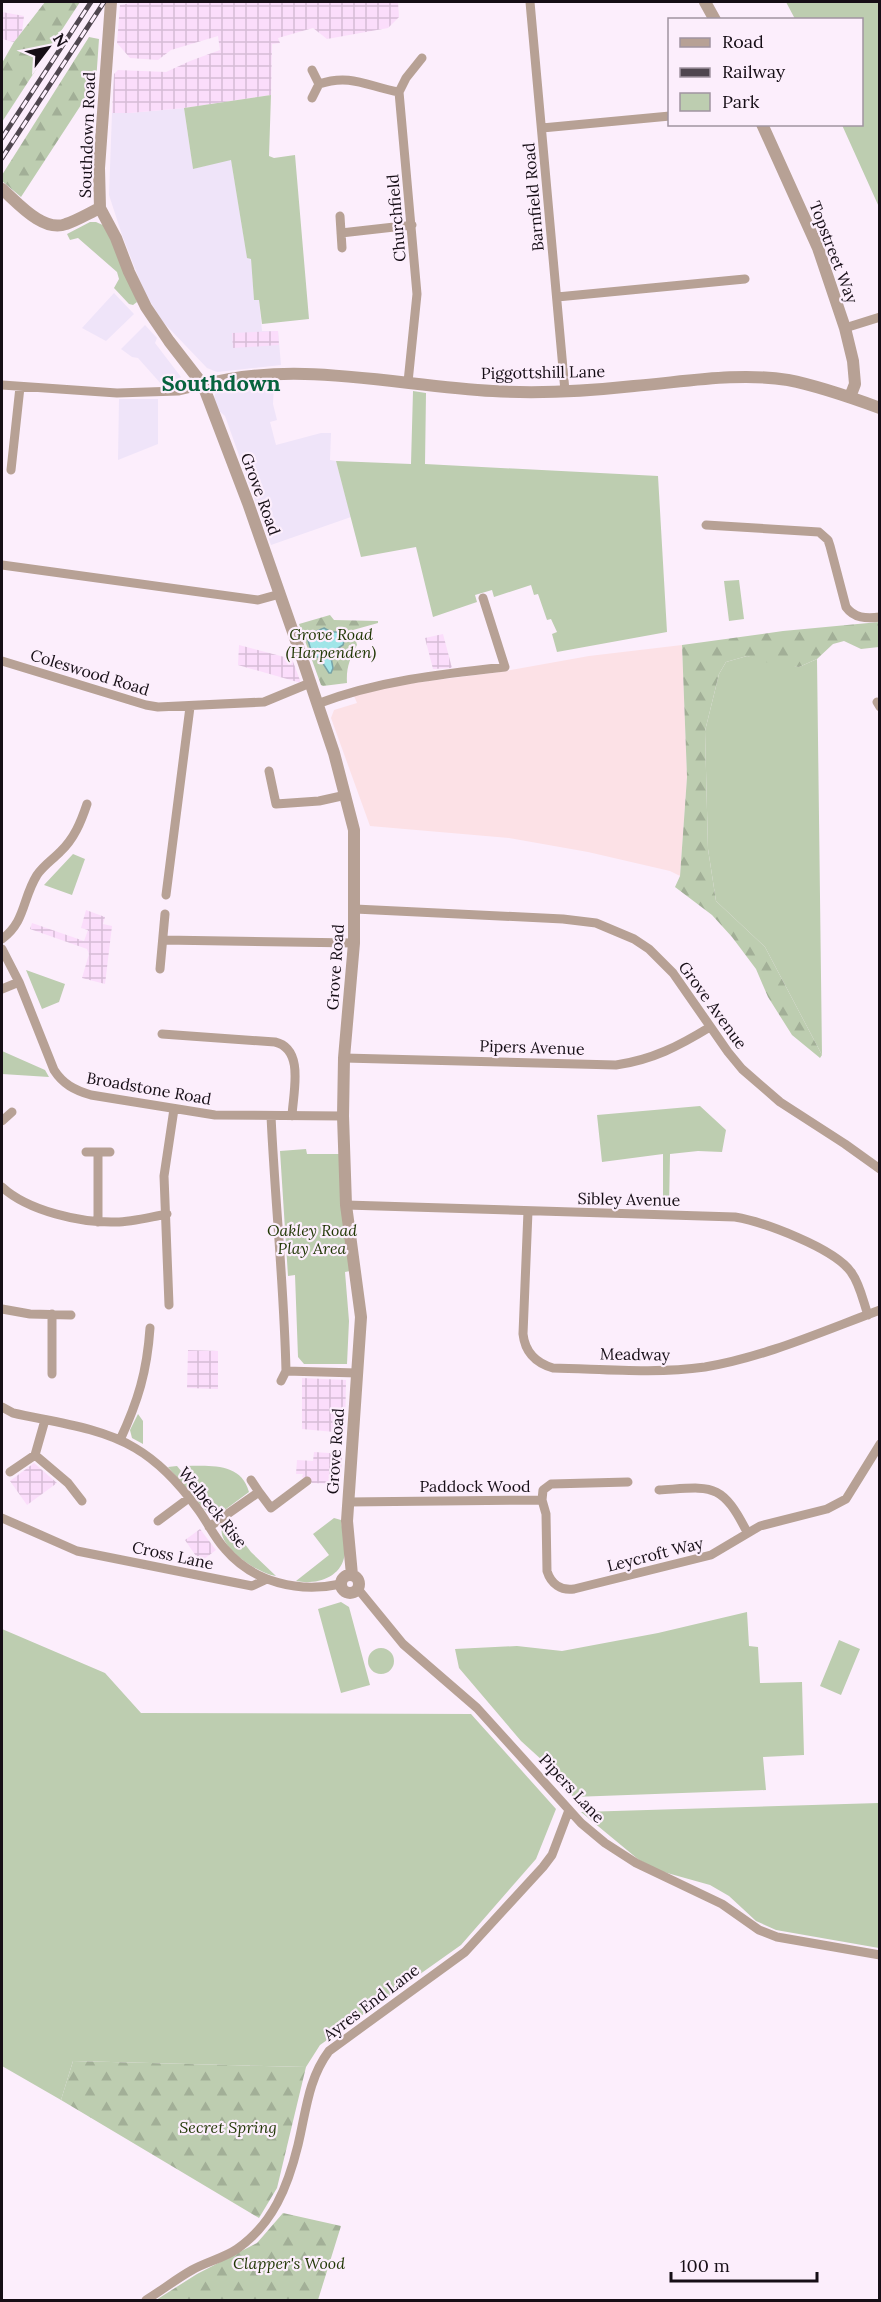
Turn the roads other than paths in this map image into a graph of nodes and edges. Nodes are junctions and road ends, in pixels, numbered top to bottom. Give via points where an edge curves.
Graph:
1 (111, 2) edge
2 (530, 2) edge
3 (705, 2) edge
4 (714, 18) edge
5 (422, 57) dead end
6 (312, 70) dead end
7 (320, 84) junction
8 (399, 92) junction
9 (312, 98) dead end
10 (668, 116) edge
11 (763, 126) edge
12 (542, 128) junction
13 (2, 189) edge
14 (100, 208) junction
15 (339, 216) dead end
16 (412, 225) junction
17 (341, 233) junction
18 (342, 248) dead end
19 (745, 279) dead end
20 (557, 297) junction
21 (879, 317) edge
22 (845, 328) junction
23 (408, 382) junction
24 (2, 385) edge
25 (202, 385) junction
26 (20, 387) junction
27 (565, 390) junction
28 (850, 397) junction
29 (879, 408) edge
30 (11, 470) dead end
31 (706, 525) dead end
32 (2, 565) edge
33 (280, 594) junction
34 (483, 598) dead end
35 (879, 617) edge
36 (2, 661) edge
37 (310, 683) junction
38 (317, 704) junction
39 (190, 706) junction
40 (268, 771) dead end
41 (346, 795) junction
42 (87, 804) dead end
43 (166, 895) dead end
44 (355, 909) junction
45 (165, 914) dead end
46 (2, 939) edge
47 (163, 940) junction
48 (354, 943) junction
49 (2, 949) edge
50 (160, 969) dead end
51 (19, 982) junction
52 (2, 989) edge
53 (711, 1027) junction
54 (162, 1034) dead end
55 (344, 1058) junction
56 (174, 1109) junction
57 (12, 1112) dead end
58 (272, 1116) junction
59 (292, 1116) junction
60 (343, 1116) junction
61 (2, 1121) edge
62 (86, 1152) dead end
63 (98, 1152) junction
64 (110, 1152) dead end
65 (879, 1167) edge
66 (2, 1187) edge
67 (346, 1205) junction
68 (528, 1211) junction
69 (166, 1214) junction
70 (98, 1222) junction
71 (169, 1305) dead end
72 (2, 1309) edge
73 (879, 1310) edge
74 (52, 1314) junction
75 (71, 1315) dead end
76 (868, 1315) junction
77 (150, 1328) dead end
78 (286, 1371) junction
79 (357, 1373) junction
80 (52, 1374) dead end
81 (281, 1381) dead end
82 (2, 1407) edge
83 (45, 1420) junction
84 (120, 1440) junction
85 (879, 1444) edge
86 (35, 1455) junction
87 (10, 1472) dead end
88 (251, 1480) dead end
89 (307, 1481) dead end
90 (628, 1482) dead end
91 (659, 1490) dead end
92 (259, 1492) junction
93 (189, 1498) junction
94 (542, 1500) junction
95 (82, 1501) dead end
96 (348, 1502) junction
97 (2, 1518) edge
98 (158, 1521) dead end
99 (209, 1527) junction
100 (747, 1532) junction
101 (352, 1575) junction
102 (267, 1579) junction
103 (341, 1584) junction
104 (358, 1589) junction
105 (569, 1810) junction
106 (879, 1955) edge
107 (146, 2301) edge

1 - 14 street, Southdown Road via 99,168
2 - 12 street, Barnfield Road
3 - 4 street
5 - 8 street
6 - 7 street
7 - 8 street via 350,79
7 - 9 street
8 - 16 street, Churchfield
10 - 12 street
11 - 22 street, Topstreet Way via 818,248
12 - 20 street, Barnfield Road
13 - 14 street via 53,226 65,225
14 - 25 street, Southdown Road via 146,307
15 - 17 street
16 - 17 street
16 - 23 street, Churchfield via 417,294
17 - 18 street
19 - 20 street
20 - 27 street, Barnfield Road
21 - 22 street
22 - 28 street, Topstreet Way via 855,384
23 - 25 street, Piggottshill Lane via 273,375
23 - 27 street, Piggottshill Lane via 494,391
24 - 26 street
25 - 26 street via 178,391 117,393
25 - 33 street, Grove Road
26 - 30 street
27 - 28 street, Piggottshill Lane via 757,378 788,380
28 - 29 street, Piggottshill Lane
31 - 35 street via 819,532 828,540 846,607 860,617
32 - 33 street via 258,600
33 - 37 street, Grove Road
34 - 38 street via 505,667 390,683
36 - 39 street, Coleswood Road via 146,705
37 - 38 street, Grove Road
37 - 39 street, Coleswood Road via 264,702
38 - 41 street, Grove Road
39 - 43 street
40 - 41 street via 276,804
41 - 44 street, Grove Road via 354,830
42 - 46 street via 76,832 39,872 19,922
44 - 48 street, Grove Road
44 - 53 street, Grove Avenue via 596,923 634,939 661,959
45 - 47 street
47 - 48 street
47 - 50 street
48 - 55 street, Grove Road
49 - 51 street, Broadstone Road
51 - 52 street
51 - 56 street, Broadstone Road via 50,1061 66,1084 91,1095
53 - 55 street, Pipers Avenue via 653,1058 616,1065
53 - 65 street, Grove Avenue via 742,1069 762,1088
54 - 59 street via 275,1042 287,1047 295,1060
55 - 60 street, Grove Road
56 - 58 street, Broadstone Road via 215,1116
56 - 69 street via 164,1176
57 - 61 street
58 - 59 street, Broadstone Road
58 - 78 street
59 - 60 street, Broadstone Road
60 - 67 street, Grove Road
62 - 63 street
63 - 64 street
63 - 70 street
66 - 70 street via 30,1205
67 - 68 street, Sibley Avenue
67 - 79 street, Grove Road via 361,1317
68 - 76 street, Sibley Avenue via 735,1217 765,1223 846,1265
68 - 76 street, Meadway via 523,1334 528,1352 546,1366 671,1370 705,1366 748,1358
69 - 70 street
69 - 71 street
72 - 74 street
73 - 76 street, Meadway
74 - 75 street
74 - 80 street
77 - 84 street via 140,1394
78 - 79 street
78 - 81 street
79 - 96 street, Grove Road
82 - 83 street, Welbeck Rise
83 - 84 street, Welbeck Rise
83 - 86 street
84 - 93 street, Welbeck Rise via 149,1458
85 - 100 street, Leycroft Way via 846,1499 839,1504
86 - 87 street
86 - 95 street via 68,1483
88 - 92 street
89 - 92 street via 271,1508
90 - 94 street, Paddock Wood via 551,1484 543,1490
91 - 100 street via 701,1487 716,1491 730,1502
92 - 99 street
93 - 98 street
93 - 99 street, Welbeck Rise
94 - 96 street, Paddock Wood
94 - 100 street, Leycroft Way via 546,1514 547,1571 553,1583 567,1590 711,1556
96 - 101 street, Grove Road
97 - 102 street, Cross Lane via 77,1551 252,1586
99 - 102 street, Welbeck Rise via 231,1555
101 - 103 street via 344,1577
101 - 104 street, Grove Road via 359,1580
102 - 103 street, Cross Lane via 309,1588
103 - 104 street via 348,1592
104 - 105 street, Pipers Lane via 402,1644 477,1708
105 - 106 street, Pipers Lane via 591,1832 636,1863 722,1904 759,1930 777,1937
105 - 107 street, Ayres End Lane via 552,1855 465,1952 329,2051 311,2083 289,2179 273,2213 236,2250 192,2270

